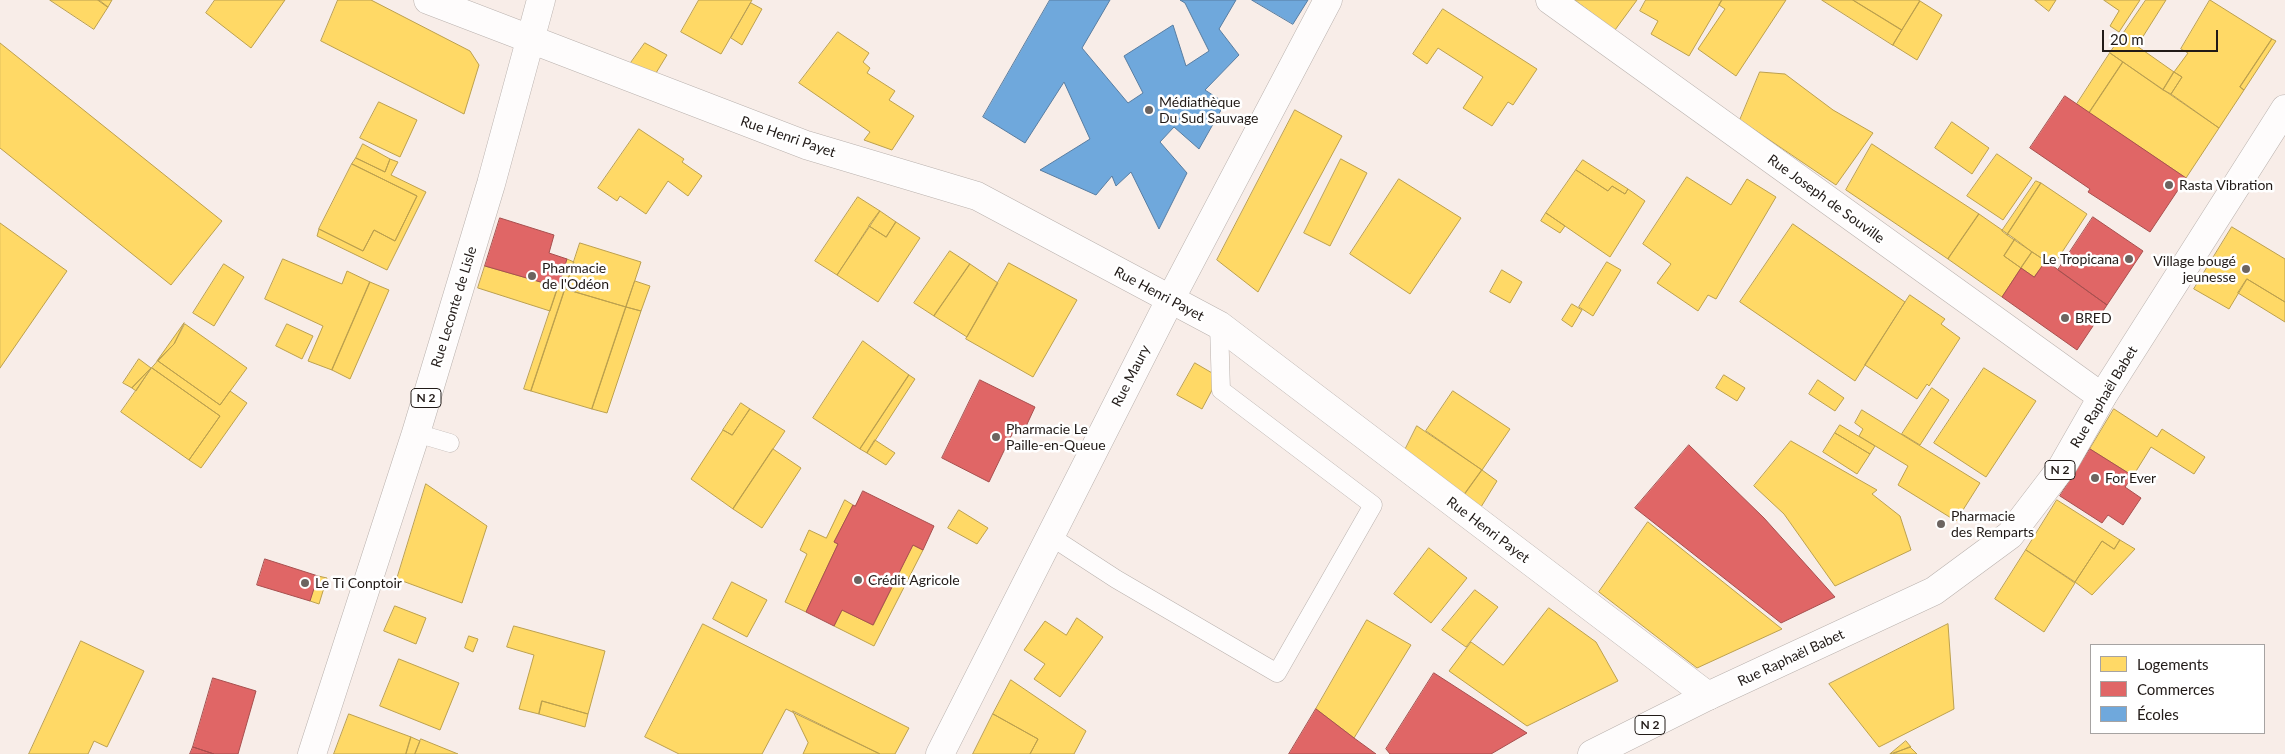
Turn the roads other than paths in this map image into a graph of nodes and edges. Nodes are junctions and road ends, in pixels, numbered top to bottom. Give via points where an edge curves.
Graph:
1 (428, 0) edge
2 (541, 0) edge
3 (1328, 0) edge
4 (1550, 0) edge
5 (530, 39) junction
6 (2285, 109) edge
7 (1170, 300) junction
8 (1219, 326) junction
9 (2102, 398) junction
10 (416, 434) junction
11 (450, 443) dead end
12 (1050, 536) junction
13 (1708, 696) junction
14 (312, 754) edge
15 (940, 754) edge
16 (1592, 754) edge

1 - 5 street, Rue Henri Payet
2 - 5 street, Rue Leconte de Lisle / N 2
3 - 7 street, Rue Maury
4 - 9 street, Rue Joseph de Souville
5 - 7 street, Rue Henri Payet via 806,145 977,196
5 - 10 street, Rue Leconte de Lisle / N 2 via 492,184
6 - 9 street, Rue Raphaël Babet / N 2
7 - 8 street, Rue Henri Payet
7 - 12 street, Rue Maury
8 - 12 lane via 1221,390 1373,505 1277,673 1116,580
8 - 13 street, Rue Henri Payet
9 - 13 street, Rue Raphaël Babet / N 2 via 2062,467 2010,535 1934,591
10 - 11 lane
10 - 14 street, Rue Leconte de Lisle / N 2
12 - 15 street, Rue Maury
13 - 16 street, Rue Raphaël Babet / N 2

